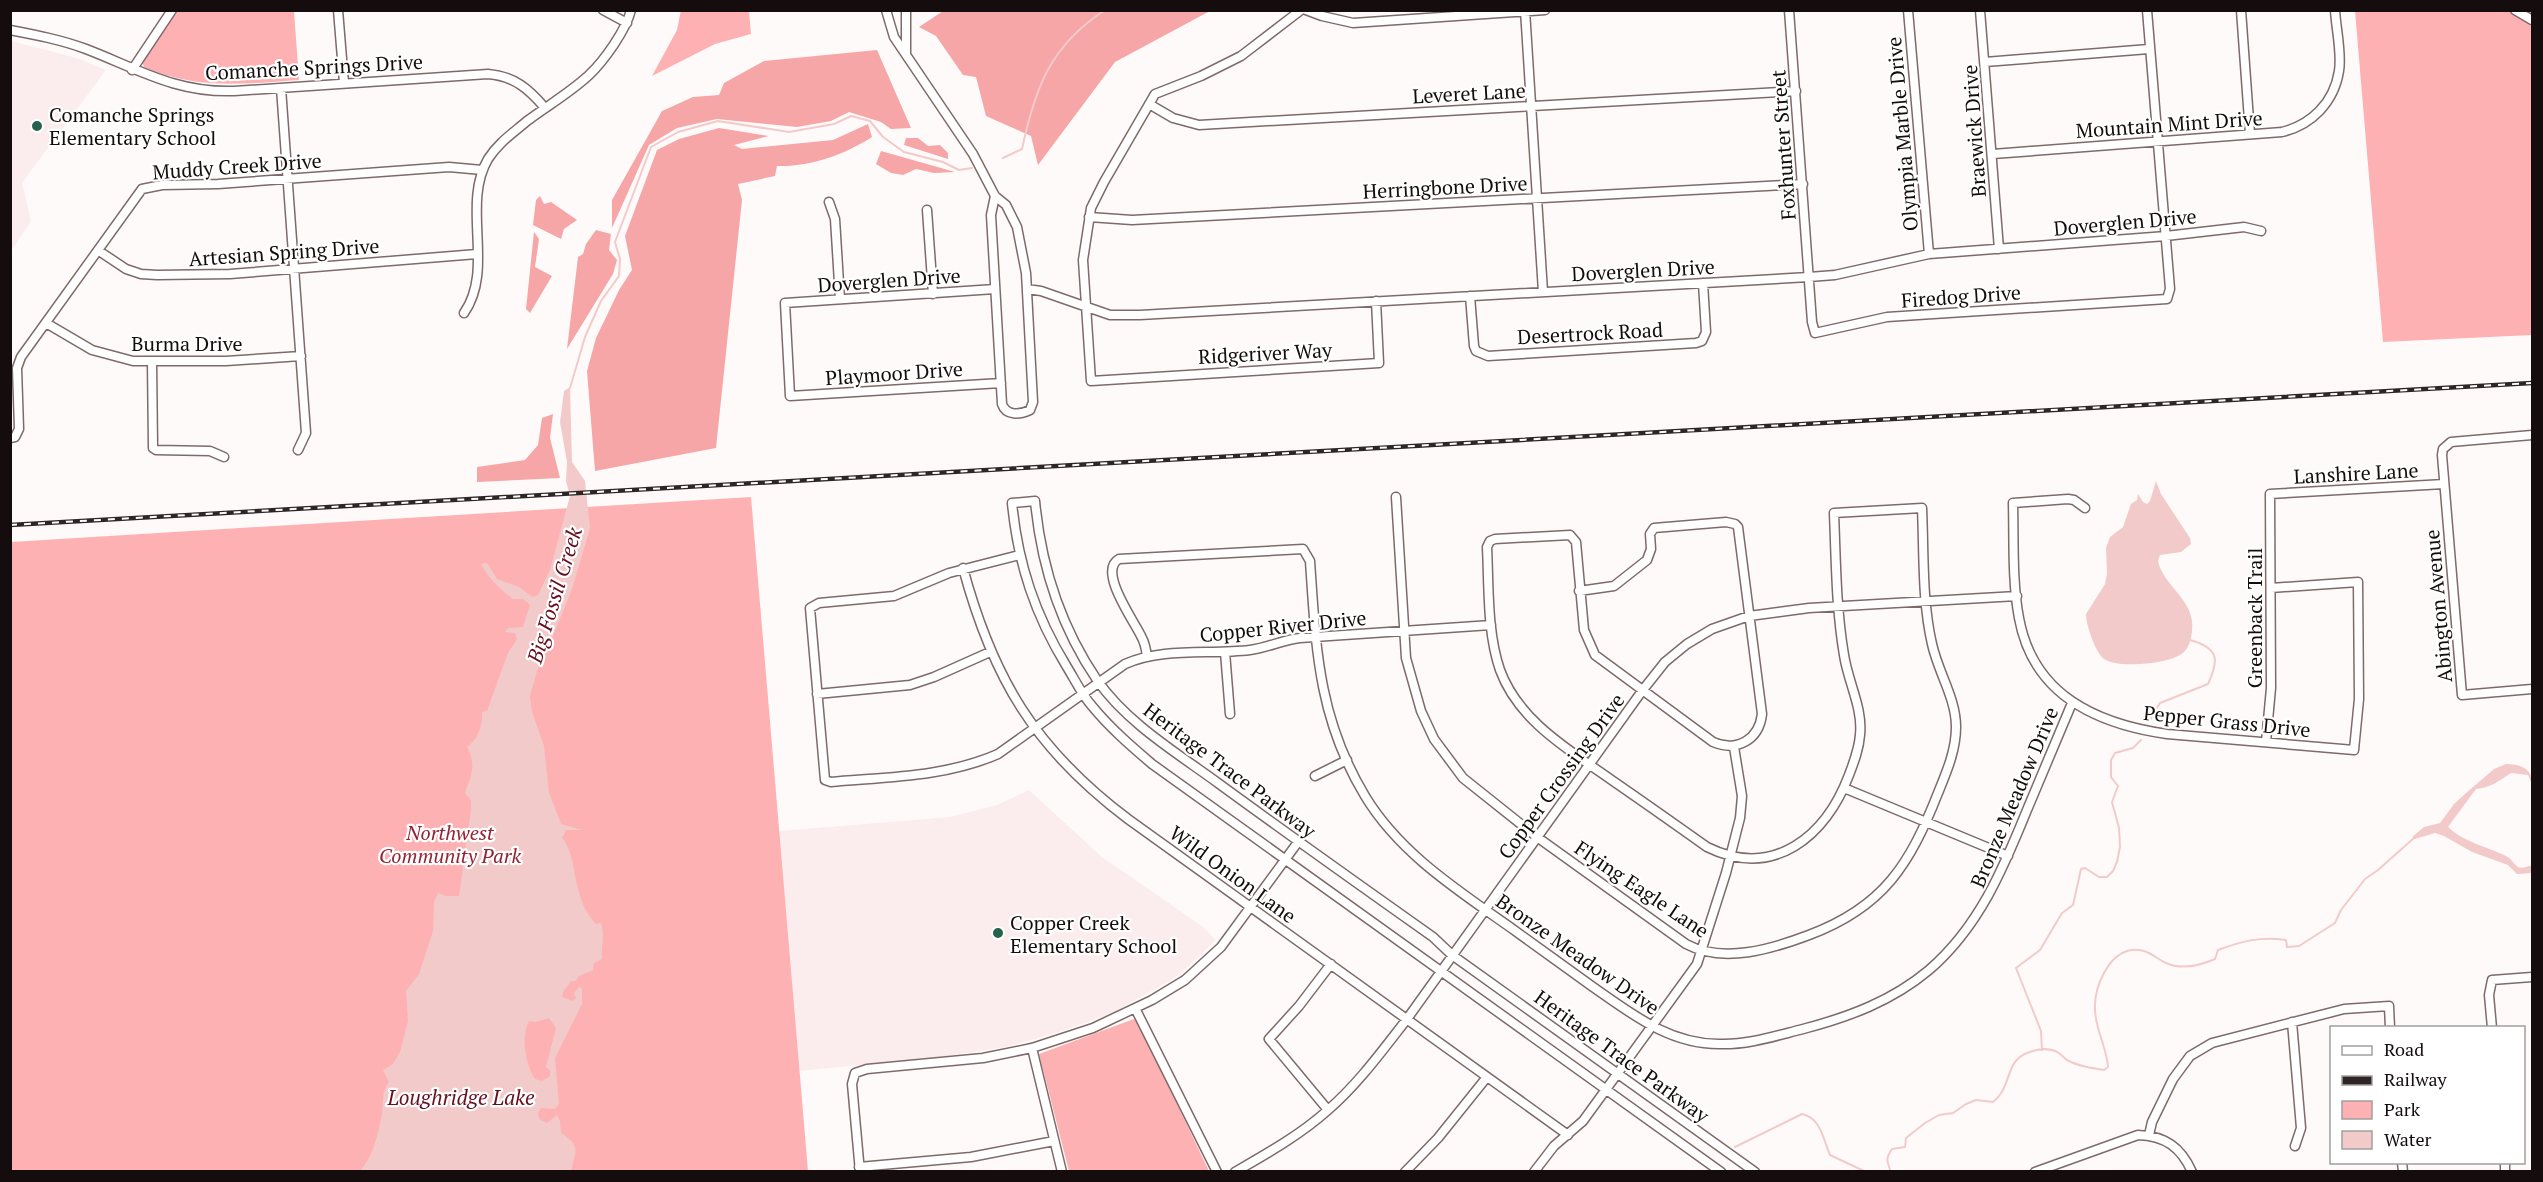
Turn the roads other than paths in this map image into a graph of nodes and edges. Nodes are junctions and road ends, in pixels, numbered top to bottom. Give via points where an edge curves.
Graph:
1 (172, 10) edge
2 (338, 10) edge
3 (603, 10) edge
4 (631, 10) edge
5 (886, 10) edge
6 (906, 10) edge
7 (1301, 10) edge
8 (1306, 10) edge
9 (1545, 10) edge
10 (1789, 10) edge
11 (1908, 10) edge
12 (1980, 10) edge
13 (2147, 10) edge
14 (2241, 10) edge
15 (2335, 10) edge
16 (2515, 10) edge
17 (1525, 11) edge
18 (2532, 20) edge
19 (627, 23) junction
20 (10, 30) edge
21 (2149, 49) junction
22 (906, 53) junction
23 (1985, 62) junction
24 (132, 70) junction
25 (344, 83) junction
26 (281, 88) junction
27 (1796, 91) junction
28 (1149, 104) junction
29 (1531, 106) junction
30 (545, 108) junction
31 (2250, 134) junction
32 (2158, 141) junction
33 (1993, 154) junction
34 (482, 170) junction
35 (289, 179) junction
36 (1803, 184) junction
37 (995, 196) junction
38 (1536, 199) junction
39 (829, 202) dead end
40 (927, 210) dead end
41 (1089, 217) junction
42 (2261, 231) dead end
43 (2166, 236) junction
44 (1999, 249) junction
45 (99, 250) junction
46 (477, 254) junction
47 (1929, 254) junction
48 (294, 269) junction
49 (1809, 277) junction
50 (1703, 283) junction
51 (1027, 289) junction
52 (995, 290) junction
53 (1543, 292) junction
54 (933, 294) junction
55 (1470, 296) junction
56 (840, 299) junction
57 (1376, 302) junction
58 (1087, 307) junction
59 (464, 313) dead end
60 (46, 323) junction
61 (301, 356) junction
62 (152, 361) junction
63 (1001, 383) junction
64 (790, 396) joint
65 (2532, 435) edge
66 (10, 438) edge
67 (298, 450) dead end
68 (224, 457) dead end
69 (2444, 484) junction
70 (2270, 494) joint
71 (1396, 497) dead end
72 (2085, 508) dead end
73 (1019, 555) junction
74 (963, 568) junction
75 (2271, 588) junction
76 (1579, 591) junction
77 (2017, 596) junction
78 (1927, 602) junction
79 (1838, 606) junction
80 (1749, 616) junction
81 (1491, 625) junction
82 (1403, 631) junction
83 (1315, 637) junction
84 (990, 651) junction
85 (1226, 652) junction
86 (1147, 656) junction
87 (1098, 682) junction
88 (2532, 689) edge
89 (1642, 691) junction
90 (1083, 693) junction
91 (817, 694) junction
92 (2072, 703) junction
93 (1230, 714) dead end
94 (1033, 729) junction
95 (2266, 742) junction
96 (1734, 747) junction
97 (1347, 760) junction
98 (1590, 764) junction
99 (1316, 776) dead end
100 (1844, 788) junction
101 (1926, 822) junction
102 (1538, 837) junction
103 (1298, 842) junction
104 (2008, 856) junction
105 (1731, 857) junction
106 (1285, 860) junction
107 (1251, 908) junction
108 (1485, 910) junction
109 (1703, 951) junction
110 (1452, 955) junction
111 (1331, 964) junction
112 (1441, 971) junction
113 (2532, 977) edge
114 (1135, 1008) junction
115 (1407, 1019) junction
116 (2292, 1022) junction
117 (2390, 1026) edge
118 (2492, 1026) edge
119 (1652, 1027) junction
120 (1032, 1048) junction
121 (1618, 1072) junction
122 (1487, 1077) junction
123 (1605, 1090) junction
124 (1328, 1110) junction
125 (2149, 1135) junction
126 (1568, 1136) junction
127 (1054, 1141) junction
128 (2295, 1146) dead end
129 (860, 1169) edge
130 (1062, 1172) edge
131 (1217, 1172) edge
132 (1235, 1172) edge
133 (1405, 1172) edge
134 (1534, 1172) edge
135 (1721, 1172) edge
136 (1755, 1172) edge
137 (2035, 1172) edge
138 (2192, 1172) edge

1 - 24 street
2 - 25 street
3 - 19 street
4 - 19 street
5 - 22 street via 894,37
6 - 22 street
7 - 28 street via 1241,56 1155,94
8 - 17 street via 1353,23
9 - 17 street
10 - 27 street, Foxhunter Street
11 - 47 street, Olympia Marble Drive
12 - 23 street, Braewick Drive
13 - 21 street
14 - 31 street
15 - 31 street, Mountain Mint Drive via 2340,70 2333,93 2313,118 2298,128
16 - 18 street
17 - 29 street
19 - 30 street via 590,75
20 - 24 street, Comanche Springs Drive via 85,49
21 - 23 street
21 - 32 street
22 - 37 street via 973,154
23 - 33 street, Braewick Drive
24 - 26 street, Comanche Springs Drive via 202,90
25 - 26 street, Comanche Springs Drive
25 - 30 street, Comanche Springs Drive via 496,74 526,87
26 - 35 street
27 - 29 street, Leveret Lane
27 - 36 street, Foxhunter Street
28 - 29 street, Leveret Lane via 1173,118 1199,125
28 - 41 street via 1090,208
29 - 38 street
30 - 34 street via 499,144
31 - 32 street, Mountain Mint Drive
32 - 33 street, Mountain Mint Drive
32 - 43 street
33 - 44 street, Braewick Drive
34 - 35 street, Muddy Creek Drive via 449,167
34 - 46 street via 477,200
35 - 45 street, Muddy Creek Drive via 147,187
35 - 48 street
36 - 38 street, Herringbone Drive
36 - 49 street, Foxhunter Street
37 - 51 street via 1006,204 1017,227
37 - 52 street via 991,216
38 - 41 street, Herringbone Drive via 1132,220
38 - 53 street
39 - 56 street via 835,219
40 - 54 street
41 - 58 street via 1083,260
42 - 43 street, Doverglen Drive via 2244,227
43 - 44 street, Doverglen Drive
43 - 49 street, Firedog Drive via 2170,289 2167,299 1887,317 1815,333
44 - 47 street, Doverglen Drive
45 - 48 street, Artesian Spring Drive via 126,269 148,275
45 - 60 street, Muddy Creek Drive
46 - 48 street, Artesian Spring Drive
46 - 59 street via 473,295
47 - 49 street, Doverglen Drive
48 - 61 street
49 - 50 street, Doverglen Drive
50 - 53 street, Doverglen Drive
50 - 55 street, Desertrock Road via 1706,332 1702,341 1499,355 1481,354 1473,346
51 - 58 street, Doverglen Drive
51 - 63 street via 1033,402 1030,410 1006,411
52 - 54 street, Doverglen Drive
52 - 63 street
53 - 55 street, Doverglen Drive
54 - 56 street, Doverglen Drive
55 - 57 street, Doverglen Drive
56 - 64 street, Doverglen Drive via 785,303
57 - 58 street, Doverglen Drive via 1140,315 1110,315
57 - 58 street, Ridgeriver Way via 1379,363 1091,381
60 - 62 street, Burma Drive via 80,345 105,355
60 - 66 street, Muddy Creek Drive via 18,362 19,429
61 - 62 street, Burma Drive
61 - 67 street via 306,433
62 - 68 street via 153,448 210,450
63 - 64 street, Playmoor Drive
65 - 69 street, Abington Avenue via 2446,444 2442,456
69 - 70 street, Lanshire Lane
69 - 88 street, Abington Avenue via 2462,695
70 - 75 street, Greenback Trail
71 - 82 street, Flying Eagle Lane
72 - 77 street, Pepper Grass Drive via 2068,499 2013,502
73 - 74 street
73 - 87 street, Heritage Trace Parkway via 1012,503 1035,501 1038,534 1055,597
73 - 90 street, Heritage Trace Parkway via 1040,619
74 - 84 street, Wild Onion Lane
74 - 91 street via 894,596 819,603 810,608
75 - 95 street, Greenback Trail via 2271,688
75 - 95 street, Pepper Grass Drive via 2358,582 2359,699 2354,750
76 - 80 street via 1614,586 1647,560 1654,528 1730,522 1738,527
76 - 81 street via 1573,536 1495,539 1487,548
76 - 89 street via 1584,630 1595,655
77 - 78 street, Copper Crossing Drive
77 - 92 street, Pepper Grass Drive via 2029,652 2049,683
78 - 79 street, Copper Crossing Drive
78 - 79 street, Flying Eagle Lane via 1922,508 1834,513
78 - 101 street, Flying Eagle Lane via 1932,646 1953,707 1956,728 1953,754
79 - 80 street, Copper Crossing Drive
79 - 100 street via 1844,657 1861,726 1858,750
80 - 89 street, Copper Crossing Drive via 1712,629 1687,644 1665,662
80 - 96 street via 1761,723 1747,741
81 - 82 street, Copper River Drive
81 - 98 street via 1501,672 1524,711
82 - 83 street, Copper River Drive
82 - 102 street, Flying Eagle Lane via 1413,686 1434,739 1463,778
83 - 85 street, Copper River Drive
83 - 86 street, Bronze Meadow Drive via 1310,561 1299,548 1119,559 1112,565 1112,574
83 - 97 street, Bronze Meadow Drive via 1327,712
84 - 91 street via 910,685
84 - 94 street, Wild Onion Lane
85 - 86 street, Copper River Drive
85 - 93 street
86 - 87 street, Copper River Drive via 1125,664
87 - 90 street, Copper River Drive
87 - 103 street, Heritage Trace Parkway via 1156,738
89 - 96 street via 1713,742
89 - 98 street, Copper Crossing Drive
90 - 94 street, Copper River Drive
90 - 106 street, Heritage Trace Parkway via 1112,729 1152,764
91 - 94 street, Copper River Drive via 825,780 831,782 951,771 998,754
92 - 95 street, Pepper Grass Drive via 2116,723 2146,731
92 - 104 street, Bronze Meadow Drive
94 - 107 street, Wild Onion Lane via 1106,802
96 - 105 street via 1742,807
97 - 99 street
97 - 108 street, Bronze Meadow Drive via 1366,798 1407,848
98 - 102 street, Copper Crossing Drive
98 - 105 street via 1707,847
100 - 101 street
100 - 105 street via 1829,816 1802,842 1767,856
101 - 104 street
101 - 109 street, Flying Eagle Lane via 1897,875 1872,900 1839,923 1800,939 1746,951 1724,955
102 - 108 street, Copper Crossing Drive
102 - 109 street, Flying Eagle Lane via 1686,944
103 - 106 street
103 - 110 street, Heritage Trace Parkway via 1433,937
104 - 119 street, Bronze Meadow Drive via 1984,906 1958,940 1929,970 1870,1008 1836,1021 1737,1044 1702,1043
105 - 109 street
106 - 107 street
106 - 112 street, Heritage Trace Parkway
107 - 111 street, Wild Onion Lane
107 - 114 street via 1198,970
108 - 110 street, Copper Crossing Drive
108 - 119 street, Bronze Meadow Drive
109 - 119 street
110 - 112 street, Copper Crossing Drive
110 - 121 street, Heritage Trace Parkway
111 - 115 street, Wild Onion Lane
111 - 124 street via 1269,1039
112 - 115 street, Copper Crossing Drive
112 - 123 street, Heritage Trace Parkway
113 - 118 street via 2492,980
114 - 120 street via 1093,1028
114 - 131 street
115 - 122 street, Wild Onion Lane
115 - 124 street, Copper Crossing Drive via 1369,1068
116 - 117 street via 2344,1009 2389,1006
116 - 125 street via 2212,1043 2190,1056 2173,1079
116 - 128 street via 2301,1128
119 - 121 street
120 - 127 street
120 - 129 street via 983,1058 855,1073 852,1084
121 - 123 street
121 - 136 street, Heritage Trace Parkway
122 - 126 street, Wild Onion Lane
122 - 133 street
123 - 126 street
123 - 135 street, Heritage Trace Parkway
124 - 132 street, Copper Crossing Drive via 1283,1144
125 - 137 street via 2120,1140
125 - 138 street via 2178,1147
126 - 134 street via 1554,1146
127 - 129 street via 971,1157
127 - 130 street

